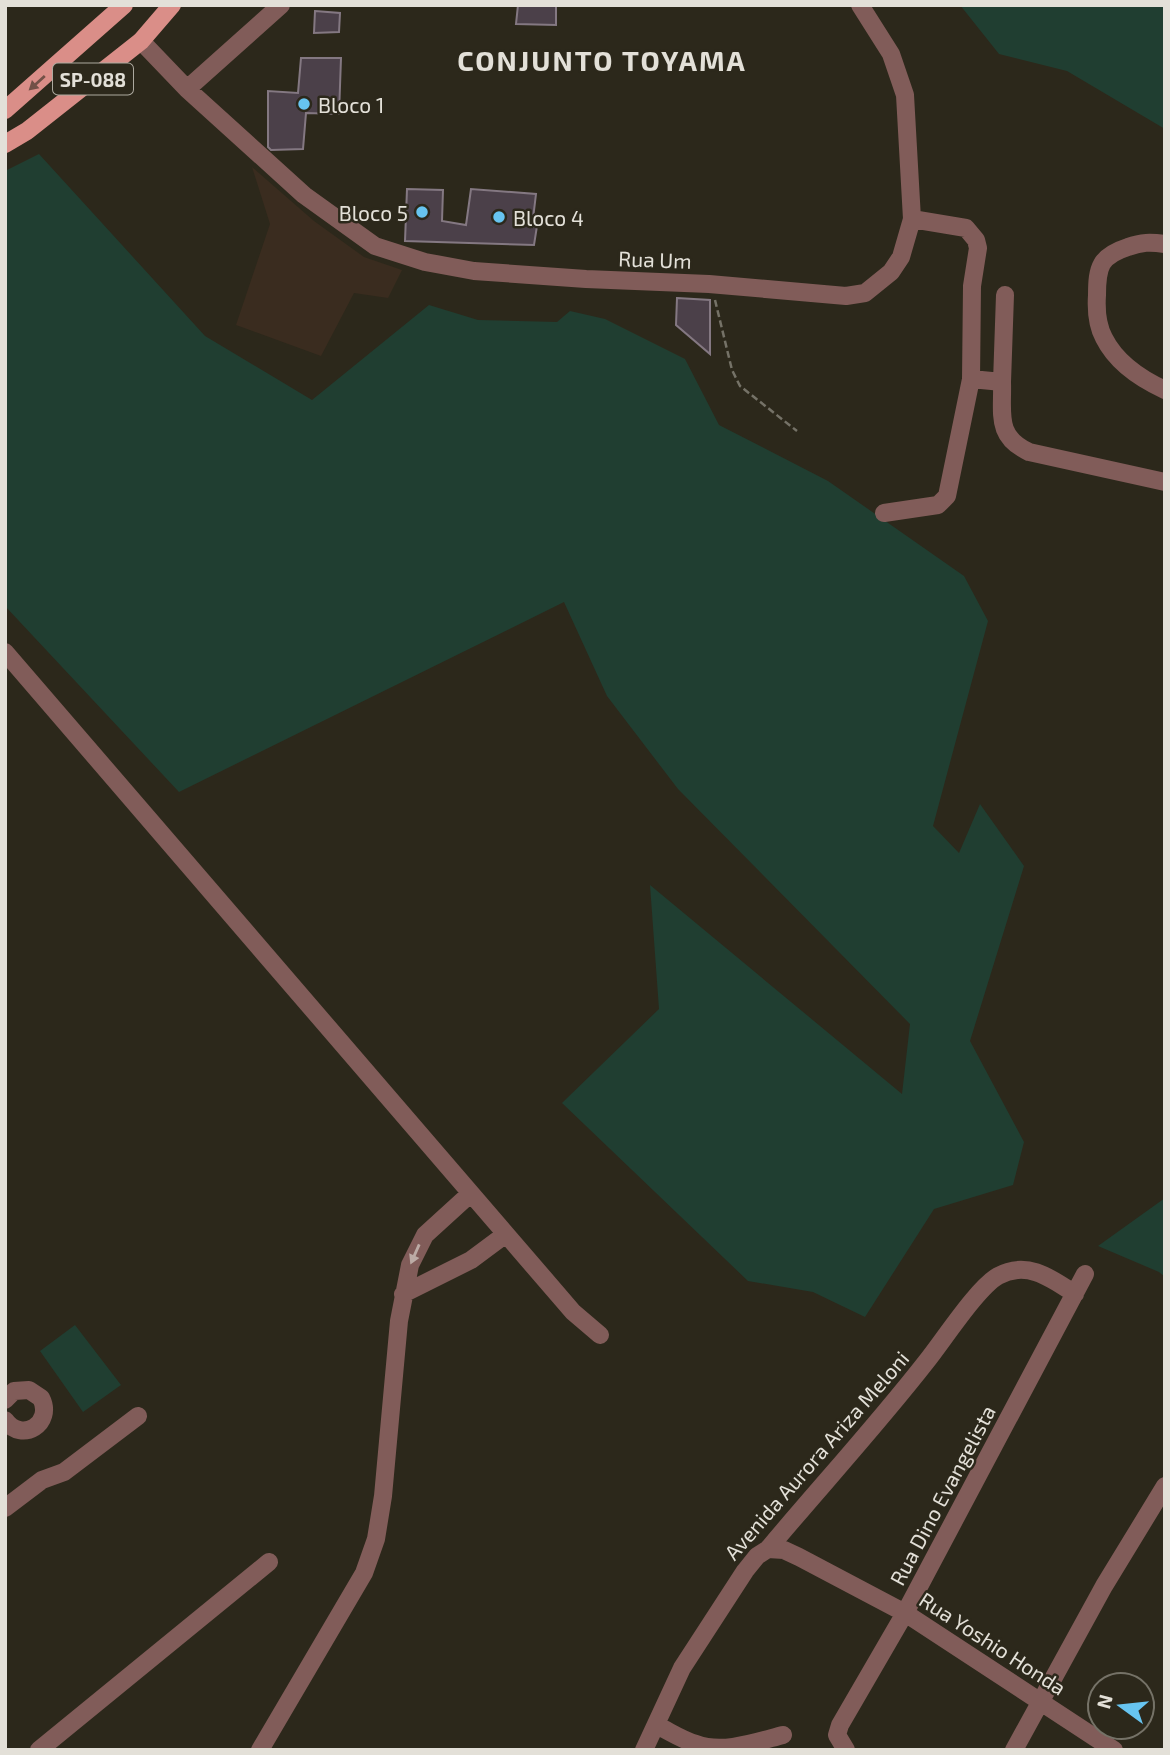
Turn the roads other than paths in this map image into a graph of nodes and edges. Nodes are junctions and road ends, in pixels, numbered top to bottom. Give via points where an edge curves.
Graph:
1 (124, 5) edge
2 (172, 5) edge
3 (281, 5) edge
4 (860, 5) edge
5 (141, 41) junction
6 (187, 89) junction
7 (5, 110) edge
8 (5, 144) edge
9 (912, 219) junction
10 (1165, 244) edge
11 (1004, 295) dead end
12 (971, 379) junction
13 (1003, 382) junction
14 (1165, 390) edge
15 (1165, 482) edge
16 (884, 513) dead end
17 (5, 652) edge
18 (470, 1194) junction
19 (506, 1234) junction
20 (1085, 1275) dead end
21 (403, 1294) junction
22 (1075, 1294) junction
23 (600, 1335) dead end
24 (5, 1401) edge
25 (138, 1416) dead end
26 (6, 1423) edge
27 (1165, 1486) edge
28 (5, 1508) edge
29 (768, 1549) junction
30 (269, 1562) dead end
31 (905, 1613) junction
32 (1041, 1700) junction
33 (656, 1725) junction
34 (783, 1735) dead end
35 (841, 1742) edge
36 (38, 1750) edge
37 (260, 1750) edge
38 (643, 1750) edge
39 (1014, 1750) edge
40 (1114, 1750) edge

1 -> 7 main road, SP-088
2 - 5 main road, SP-088
3 - 6 street
4 - 9 street, Rua Um via 891,54 905,95
5 - 6 street, Rua Um
5 - 8 main road, SP-088
6 - 9 street, Rua Um via 304,195 375,246 474,271 846,296 865,293 891,272 901,257
9 - 12 street via 966,228 976,240
10 - 14 street via 1145,241 1105,258 1097,279 1096,313 1114,353 1129,369
11 - 13 street
12 - 13 street
12 - 16 street via 947,496 938,505
13 - 15 street via 1003,429 1016,446
17 - 18 street
18 - 19 street
18 -> 21 street via 425,1235 410,1265
19 - 21 street via 471,1259
19 - 23 street via 573,1312
20 - 22 street, Rua Dino Evangelista
21 - 37 street via 376,1539 364,1573
22 - 29 street, Avenida Aurora Ariza Meloni via 1044,1273 1029,1269 998,1276
22 - 31 street, Rua Dino Evangelista
24 - 26 street via 14,1391 29,1390 41,1398 45,1412 39,1425 26,1432
25 - 28 street via 64,1472 42,1480
27 - 32 street
29 - 31 street, Rua Yoshio Honda via 799,1557
29 - 33 street, Avenida Aurora Ariza Meloni via 757,1556 715,1615 682,1668
30 - 36 street
31 - 32 street, Rua Yoshio Honda
31 - 35 street, Rua Dino Evangelista via 840,1725
32 - 39 street
32 - 40 street, Rua Yoshio Honda
33 - 34 street via 714,1748
33 - 38 street, Avenida Aurora Ariza Meloni

